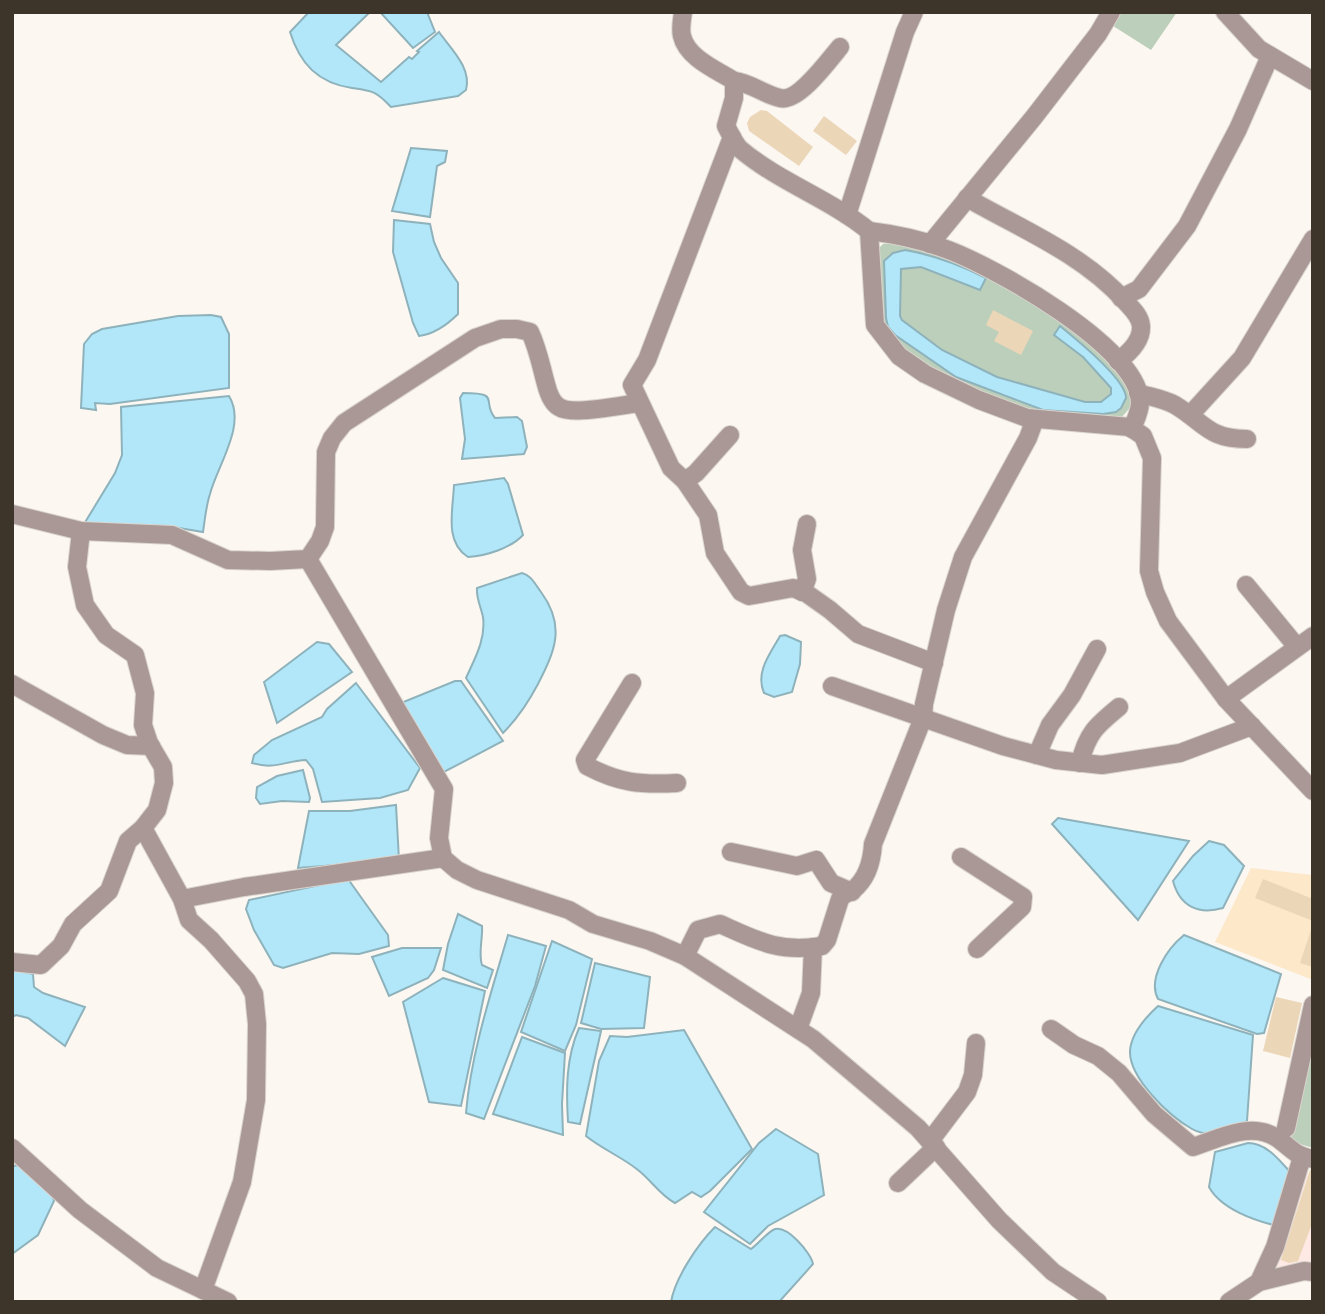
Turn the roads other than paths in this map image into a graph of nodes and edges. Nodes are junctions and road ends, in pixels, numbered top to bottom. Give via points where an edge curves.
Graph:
1 (683, 12) edge
2 (914, 12) edge
3 (1111, 12) edge
4 (1225, 12) edge
5 (840, 47) dead end
6 (1270, 56) junction
7 (734, 81) junction
8 (1313, 81) edge
9 (732, 137) junction
10 (967, 198) junction
11 (847, 215) junction
12 (869, 231) junction
13 (1313, 239) edge
14 (930, 244) junction
15 (1121, 298) junction
16 (1118, 361) junction
17 (1138, 393) junction
18 (639, 403) junction
19 (1190, 415) junction
20 (1035, 419) junction
21 (1132, 429) junction
22 (730, 435) dead end
23 (1247, 439) dead end
24 (685, 481) junction
25 (12, 514) edge
26 (807, 524) dead end
27 (81, 531) junction
28 (307, 559) junction
29 (1246, 585) dead end
30 (802, 592) junction
31 (1313, 636) edge
32 (1297, 647) junction
33 (1097, 649) dead end
34 (934, 663) junction
35 (632, 683) dead end
36 (12, 684) edge
37 (832, 686) dead end
38 (1226, 699) junction
39 (1119, 707) dead end
40 (923, 718) junction
41 (1252, 726) junction
42 (151, 746) junction
43 (1037, 755) junction
44 (1080, 763) junction
45 (677, 783) dead end
46 (1313, 792) edge
47 (143, 828) junction
48 (731, 852) dead end
49 (443, 858) junction
50 (961, 858) dead end
51 (852, 892) junction
52 (182, 899) junction
53 (813, 947) junction
54 (977, 949) dead end
55 (685, 956) junction
56 (12, 962) edge
57 (1313, 1005) edge
58 (798, 1029) junction
59 (1051, 1029) dead end
60 (976, 1043) dead end
61 (1286, 1128) dead end
62 (933, 1144) junction
63 (12, 1148) edge
64 (1308, 1158) edge
65 (898, 1182) dead end
66 (1313, 1272) edge
67 (1259, 1282) junction
68 (203, 1290) junction
69 (228, 1302) edge
70 (1098, 1302) edge
71 (1229, 1302) edge

1 - 7 street via 681,34 686,47
2 - 11 street
3 - 10 street
4 - 6 street
5 - 7 street via 790,98
6 - 8 street
6 - 15 street via 1238,129 1186,226 1139,289
7 - 9 street via 726,126
9 - 11 street via 738,147 793,185
9 - 18 street via 647,360 632,385
10 - 14 street
10 - 15 street via 1064,251
11 - 12 street
12 - 14 street
12 - 20 street via 874,325 885,341 925,374 979,400
13 - 19 street via 1242,358
14 - 16 street via 981,264 1043,299 1097,339
15 - 16 street via 1139,317 1141,330 1138,340
16 - 17 street
17 - 19 street via 1166,401
17 - 21 street via 1140,405
18 - 24 street via 671,468
18 - 28 street via 562,410 547,389 530,332 501,329 475,338 344,423 332,438 326,452 325,527
19 - 23 street via 1212,433
20 - 21 street
20 - 34 street via 963,557
21 - 38 street via 1143,436 1152,458 1149,571 1155,592 1168,621
22 - 24 street
24 - 30 street via 708,515 715,553 741,592 749,596 784,588
25 - 27 street
26 - 30 street via 802,550 807,579
27 - 28 street via 172,536 229,561
27 - 42 street via 76,567 85,605 106,635 135,655 145,693 143,724
28 - 49 street via 444,789 439,838
29 - 32 street
30 - 34 street via 858,634
31 - 32 street
32 - 38 street
33 - 43 street
34 - 40 street
35 - 45 street via 585,760 587,766 630,783
36 - 42 street via 103,735 127,745
37 - 40 street
38 - 41 street
39 - 44 street via 1095,727 1084,743
40 - 43 street
40 - 51 street via 873,844 872,860
41 - 44 street via 1180,754 1102,765
41 - 46 street
42 - 47 street via 163,767 164,783 157,810
43 - 44 street
47 - 52 street
47 - 56 street via 128,841 109,891 73,924 61,946 41,965
48 - 51 street via 797,866 816,860 831,883
49 - 52 street
49 - 55 street via 477,880
50 - 54 street via 1023,897 1022,907
51 - 53 street via 840,899 827,940
52 - 68 street via 189,920 247,981 254,994 257,1024 257,1100 242,1182
53 - 55 street via 768,946 720,924 698,930
53 - 58 street via 811,993
55 - 58 street
57 - 61 street
58 - 62 street via 885,1098
59 - 64 street via 1119,1073 1154,1114 1193,1147 1249,1129 1265,1131
60 - 62 street via 967,1092
62 - 65 street
62 - 70 street via 999,1220 1053,1272
63 - 68 street via 80,1210 157,1268
64 - 67 street
66 - 67 street
67 - 71 street
68 - 69 street

